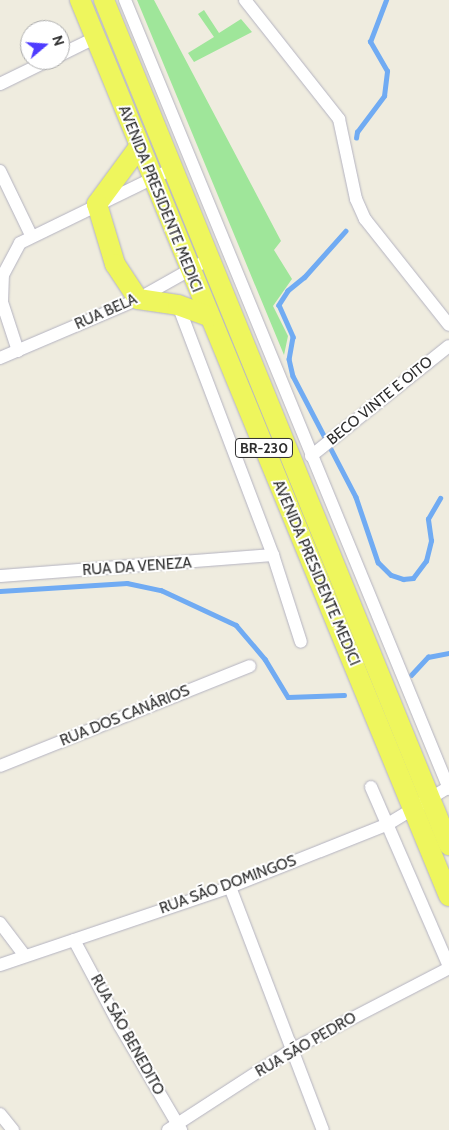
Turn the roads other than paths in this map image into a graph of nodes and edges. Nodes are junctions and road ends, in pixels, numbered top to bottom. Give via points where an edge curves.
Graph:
1 (80, 0) edge
2 (104, 0) edge
3 (125, 0) edge
4 (245, 0) edge
5 (95, 38) junction
6 (70, 50) edge
7 (29, 70) edge
8 (0, 84) edge
9 (139, 147) junction
10 (172, 169) junction
11 (0, 171) edge
12 (152, 180) junction
13 (97, 204) junction
14 (31, 236) junction
15 (209, 259) junction
16 (188, 269) junction
17 (138, 299) junction
18 (178, 305) junction
19 (209, 316) junction
20 (449, 325) edge
21 (449, 346) edge
22 (18, 350) junction
23 (0, 358) edge
24 (311, 456) junction
25 (273, 555) junction
26 (0, 576) edge
27 (301, 642) dead end
28 (250, 666) dead end
29 (0, 766) edge
30 (371, 787) dead end
31 (449, 788) edge
32 (421, 803) junction
33 (388, 824) junction
34 (449, 845) edge
35 (230, 887) junction
36 (449, 896) edge
37 (0, 923) edge
38 (74, 940) junction
39 (25, 956) junction
40 (0, 965) edge
41 (449, 967) edge
42 (291, 1050) junction
43 (0, 1114) edge
44 (175, 1128) edge
45 (14, 1130) edge
46 (324, 1130) edge

1 - 5 main road, AVENIDA PRESIDENTE MEDICI / BR-230
2 - 10 main road, AVENIDA PRESIDENTE MEDICI / BR-230
3 - 24 street
4 - 20 street via 339,119 356,199 365,219
5 - 6 street
5 - 9 main road, AVENIDA PRESIDENTE MEDICI / BR-230
7 - 8 street
9 - 12 main road, AVENIDA PRESIDENTE MEDICI / BR-230
9 - 13 main road
10 - 12 street
10 - 15 main road, AVENIDA PRESIDENTE MEDICI / BR-230
11 - 14 street
12 - 13 street
12 - 16 main road, AVENIDA PRESIDENTE MEDICI / BR-230
13 - 14 street
13 - 17 main road via 115,264
14 - 22 street via 20,243 3,275 2,302
15 - 16 street, RUA BELA
15 - 32 main road, AVENIDA PRESIDENTE MEDICI / BR-230
16 - 17 street, RUA BELA
16 - 19 main road, AVENIDA PRESIDENTE MEDICI / BR-230
17 - 18 main road
17 - 22 street, RUA BELA
18 - 19 main road
18 - 25 street
19 - 32 main road, AVENIDA PRESIDENTE MEDICI / BR-230
21 - 24 street, BECO VINTE E OITO
22 - 23 street, RUA BELA
24 - 31 street
25 - 26 street, RUA DA VENEZA
25 - 27 street
28 - 29 street, RUA DOS CANÁRIOS
30 - 33 street
31 - 32 street, RUA SÃO DOMINGOS
32 - 33 street, RUA SÃO DOMINGOS
32 - 34 main road, AVENIDA PRESIDENTE MEDICI / BR-230
32 - 36 main road, AVENIDA PRESIDENTE MEDICI / BR-230
33 - 35 street, RUA SÃO DOMINGOS
33 - 41 street
35 - 38 street, RUA SÃO DOMINGOS
35 - 42 street
37 - 39 street
38 - 39 street, RUA SÃO DOMINGOS
38 - 44 street, RUA SÃO BENEDITO
39 - 40 street, RUA SÃO DOMINGOS
41 - 42 street, RUA SÃO PEDRO
42 - 44 street, RUA SÃO PEDRO
42 - 46 street
43 - 45 street

